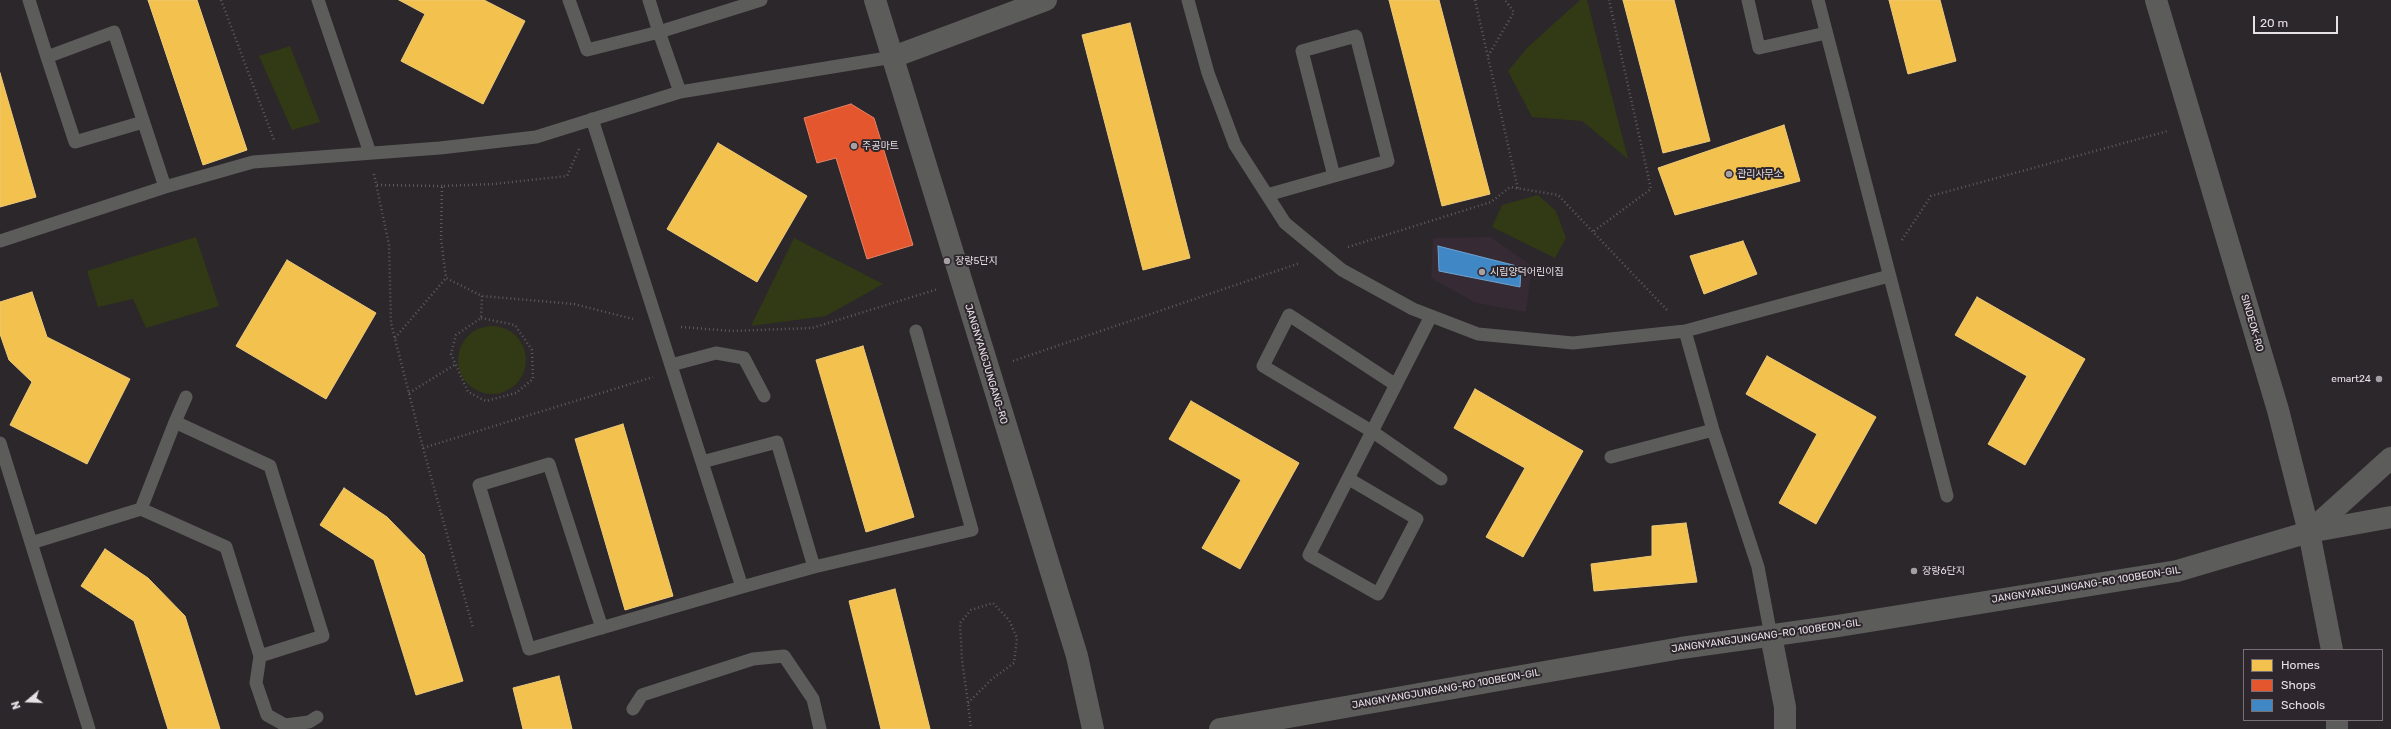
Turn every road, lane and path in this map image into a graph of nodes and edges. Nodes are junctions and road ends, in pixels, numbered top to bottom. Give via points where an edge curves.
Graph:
1 (29, 0) edge
2 (221, 0) edge
3 (318, 0) edge
4 (569, 0) edge
5 (649, 0) edge
6 (761, 0) edge
7 (875, 0) edge
8 (1046, 0) edge
9 (1188, 0) edge
10 (1475, 0) edge
11 (1505, 0) edge
12 (1609, 0) edge
13 (1748, 0) edge
14 (1818, 0) edge
15 (2156, 0) edge
16 (659, 32) junction
17 (1826, 32) junction
18 (47, 57) junction
19 (893, 57) junction
20 (1488, 57) junction
21 (680, 92) junction
22 (592, 119) junction
23 (143, 122) junction
24 (2194, 124) junction
25 (370, 153) junction
26 (281, 160) junction
27 (1334, 176) junction
28 (376, 185) junction
29 (442, 186) junction
30 (165, 187) junction
31 (1518, 188) junction
32 (1267, 195) junction
33 (1594, 231) junction
34 (0, 241) edge
35 (1324, 255) junction
36 (1884, 256) junction
37 (1890, 276) junction
38 (446, 278) junction
39 (960, 282) junction
40 (482, 296) junction
41 (1431, 316) junction
42 (481, 318) junction
43 (658, 326) junction
44 (916, 331) dead end
45 (1685, 331) junction
46 (395, 338) junction
47 (456, 364) junction
48 (672, 368) junction
49 (988, 369) junction
50 (1396, 385) junction
51 (409, 393) junction
52 (764, 396) dead end
53 (186, 397) dead end
54 (175, 422) junction
55 (1713, 430) junction
56 (1372, 432) junction
57 (0, 443) edge
58 (423, 448) junction
59 (1612, 457) dead end
60 (2391, 458) edge
61 (702, 462) junction
62 (1349, 479) junction
63 (1441, 479) dead end
64 (1947, 496) dead end
65 (141, 509) junction
66 (2391, 517) edge
67 (2310, 532) junction
68 (31, 543) junction
69 (814, 567) junction
70 (742, 587) junction
71 (473, 628) dead end
72 (602, 628) junction
73 (1771, 636) junction
74 (2332, 649) edge
75 (260, 656) junction
76 (968, 703) junction
77 (633, 709) dead end
78 (317, 717) dead end
79 (89, 729) edge
80 (820, 729) edge
81 (971, 729) edge
82 (1094, 729) edge
83 (1220, 729) edge
84 (1785, 729) edge

1 - 18 lane
2 - 26 path
3 - 25 lane
4 - 16 lane via 587,50
5 - 16 lane
6 - 16 lane
7 - 19 street, JANGNYANGJUNGANG-RO
8 - 19 street
9 - 32 lane via 1208,73 1235,145
10 - 20 path
11 - 20 path via 1514,12
12 - 33 path via 1651,189
13 - 17 lane via 1759,48
14 - 17 lane
15 - 24 street, SINDEOK-RO
16 - 21 lane
17 - 36 lane
18 - 23 lane via 75,142
18 - 23 lane via 114,32
19 - 21 lane
19 - 39 street, JANGNYANGJUNGANG-RO
20 - 31 path
21 - 22 lane
22 - 25 lane via 536,137
22 - 29 path via 567,176 494,184
22 - 43 lane
23 - 30 lane
24 - 36 path via 1931,196 1906,236
24 - 67 street, SINDEOK-RO via 2278,410
25 - 26 lane
25 - 28 path
26 - 30 lane via 253,162
27 - 27 lane via 1388,161 1356,36 1302,51
27 - 32 lane
28 - 29 path
28 - 46 path via 389,245 391,323
29 - 38 path via 441,239
30 - 34 lane
31 - 33 path via 1558,195
31 - 35 path via 1510,187 1491,202
32 - 35 lane via 1285,223
33 - 45 path
35 - 41 lane via 1342,270 1413,309
35 - 49 path
36 - 37 lane
37 - 45 lane
37 - 64 lane
38 - 40 path
38 - 46 path
39 - 43 path via 812,328 732,331
39 - 49 street, JANGNYANGJUNGANG-RO
40 - 42 path
40 - 43 path via 574,304
41 - 45 lane via 1478,334 1573,343
41 - 50 lane
42 - 47 path via 456,335 451,354
42 - 47 path via 515,325 532,350 533,379 516,393 486,400 468,392
43 - 48 lane
44 - 69 lane via 972,530
45 - 55 lane
46 - 51 path
47 - 51 path
48 - 52 lane via 716,353 744,358
48 - 58 path
48 - 61 lane
49 - 82 street, JANGNYANGJUNGANG-RO via 1077,656
50 - 56 lane
50 - 56 lane via 1289,315 1263,366
51 - 58 path
53 - 54 lane
54 - 65 lane
54 - 75 lane via 270,466 323,636
55 - 59 lane
55 - 73 lane via 1758,567
56 - 62 lane
56 - 63 lane
57 - 68 lane
58 - 71 path
60 - 67 street
61 - 69 lane via 777,442
61 - 70 lane
62 - 62 lane via 1417,519 1378,594 1309,555
65 - 68 lane
65 - 75 lane via 226,547
66 - 67 street, JANGNYANGJUNGANG-RO 100BEON-GIL
67 - 73 street, JANGNYANGJUNGANG-RO 100BEON-GIL via 2177,571
67 - 74 street, SINDEOK-RO
68 - 79 lane
69 - 70 lane
70 - 72 lane
72 - 72 lane via 529,649 479,485 549,464
73 - 83 street, JANGNYANGJUNGANG-RO 100BEON-GIL via 1681,648
73 - 84 street via 1785,707
75 - 78 lane via 256,683 267,715 285,725 308,722
76 - 76 path via 992,679 1014,663 1017,638 1009,620 993,603 971,610 960,623
76 - 81 path
77 - 80 lane via 642,695 753,659 784,656 813,699

